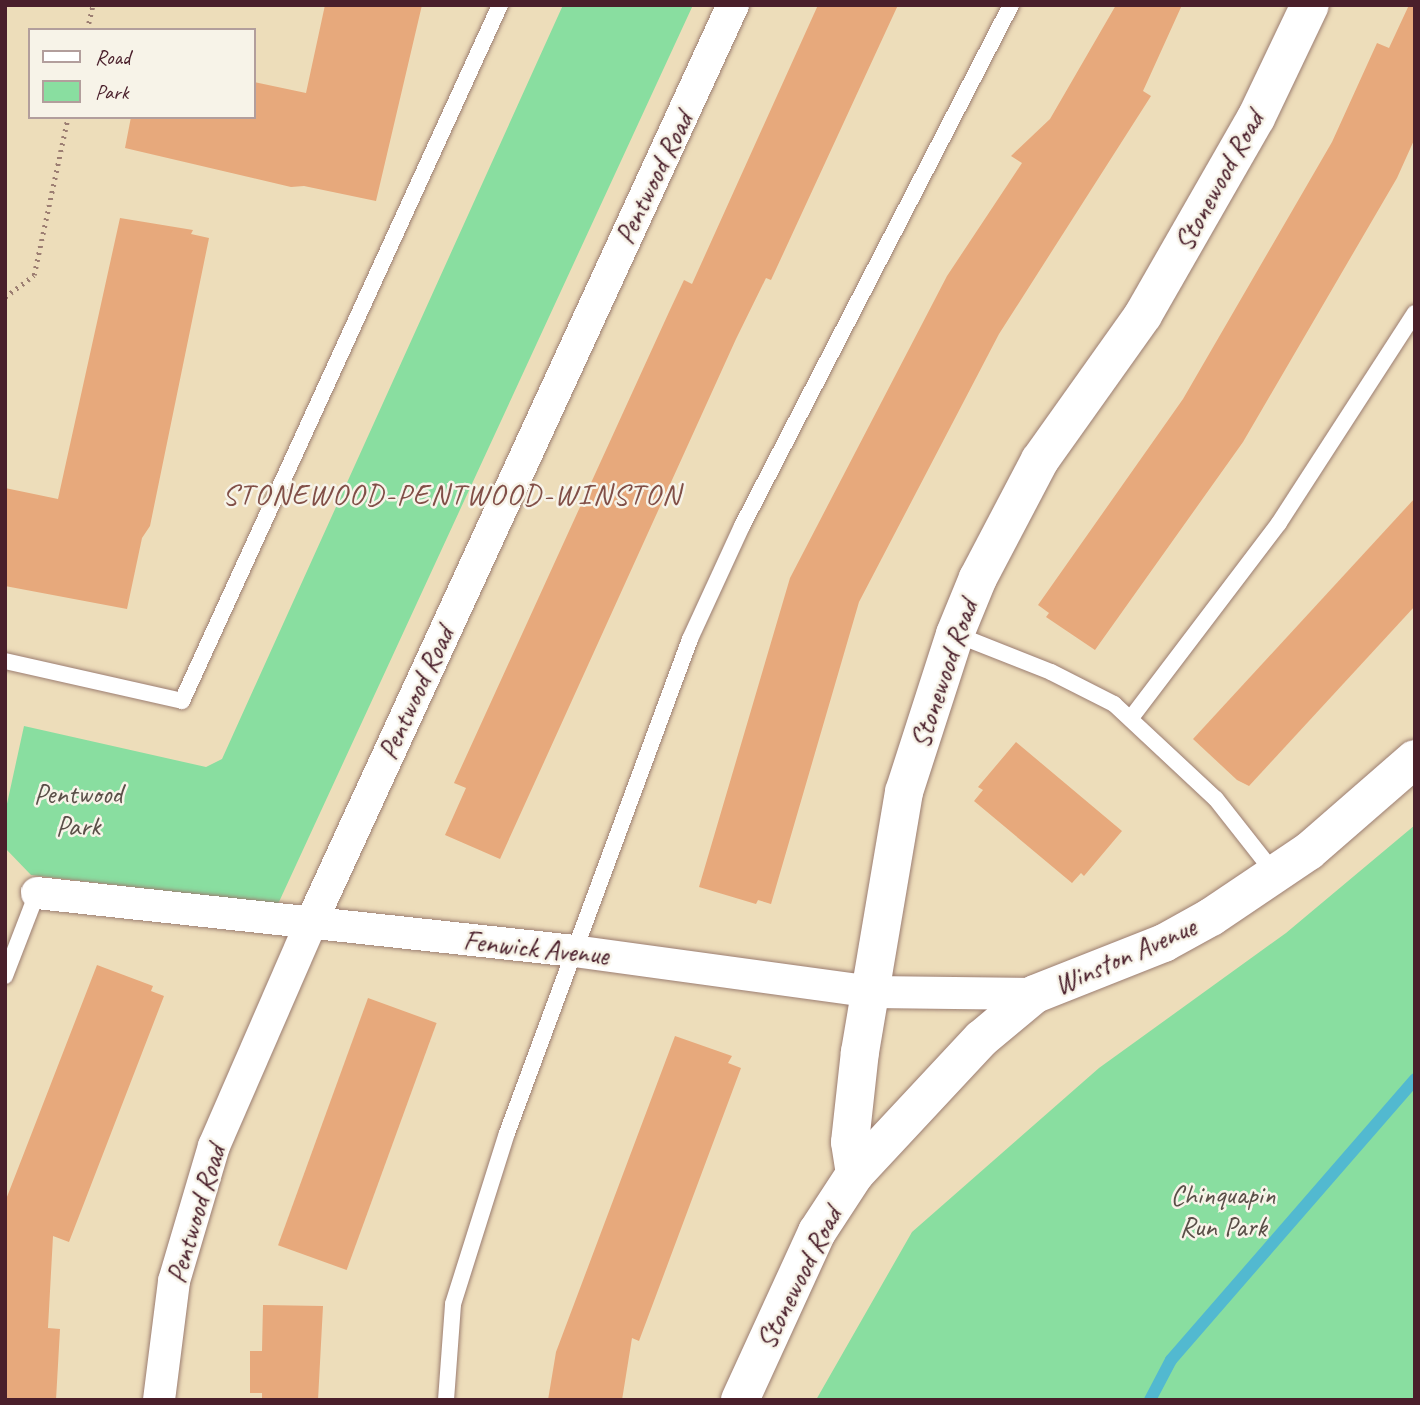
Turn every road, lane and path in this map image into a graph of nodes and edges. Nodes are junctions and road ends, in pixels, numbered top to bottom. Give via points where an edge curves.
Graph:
1 (93, 5) edge
2 (500, 5) edge
3 (733, 5) edge
4 (1011, 5) edge
5 (1310, 5) edge
6 (88, 28) edge
7 (68, 119) edge
8 (5, 297) edge
9 (1415, 313) edge
10 (955, 634) junction
11 (5, 661) edge
12 (1131, 718) junction
13 (1415, 759) edge
14 (1275, 874) junction
15 (37, 893) joint
16 (310, 925) junction
17 (574, 951) junction
18 (5, 976) edge
19 (873, 992) junction
20 (1035, 994) junction
21 (855, 1174) junction
22 (159, 1400) edge
23 (446, 1400) edge
24 (740, 1400) edge

1 - 6 path
2 - 11 lane via 182,701
3 - 16 street, Pentwood Road
4 - 17 lane via 742,526 690,639
5 - 10 street, Stonewood Road via 1256,117 1143,315 1040,460 978,578
7 - 8 path via 34,275
9 - 12 lane via 1279,523
10 - 12 lane via 1051,672 1114,704
10 - 19 street, Stonewood Road via 904,792
12 - 14 lane via 1216,799
13 - 14 street, Winston Avenue via 1328,835
14 - 20 street, Winston Avenue via 1164,943
15 - 16 street, Fenwick Avenue
15 - 18 lane
16 - 17 street, Fenwick Avenue
16 - 22 street, Pentwood Road via 214,1146 192,1212 174,1281
17 - 19 street, Fenwick Avenue
17 - 23 lane via 507,1133 453,1304
19 - 20 street, Fenwick Avenue
19 - 21 street, Stonewood Road via 853,1106 850,1142
20 - 21 street, Winston Avenue via 981,1039
21 - 24 street, Stonewood Road via 817,1232

